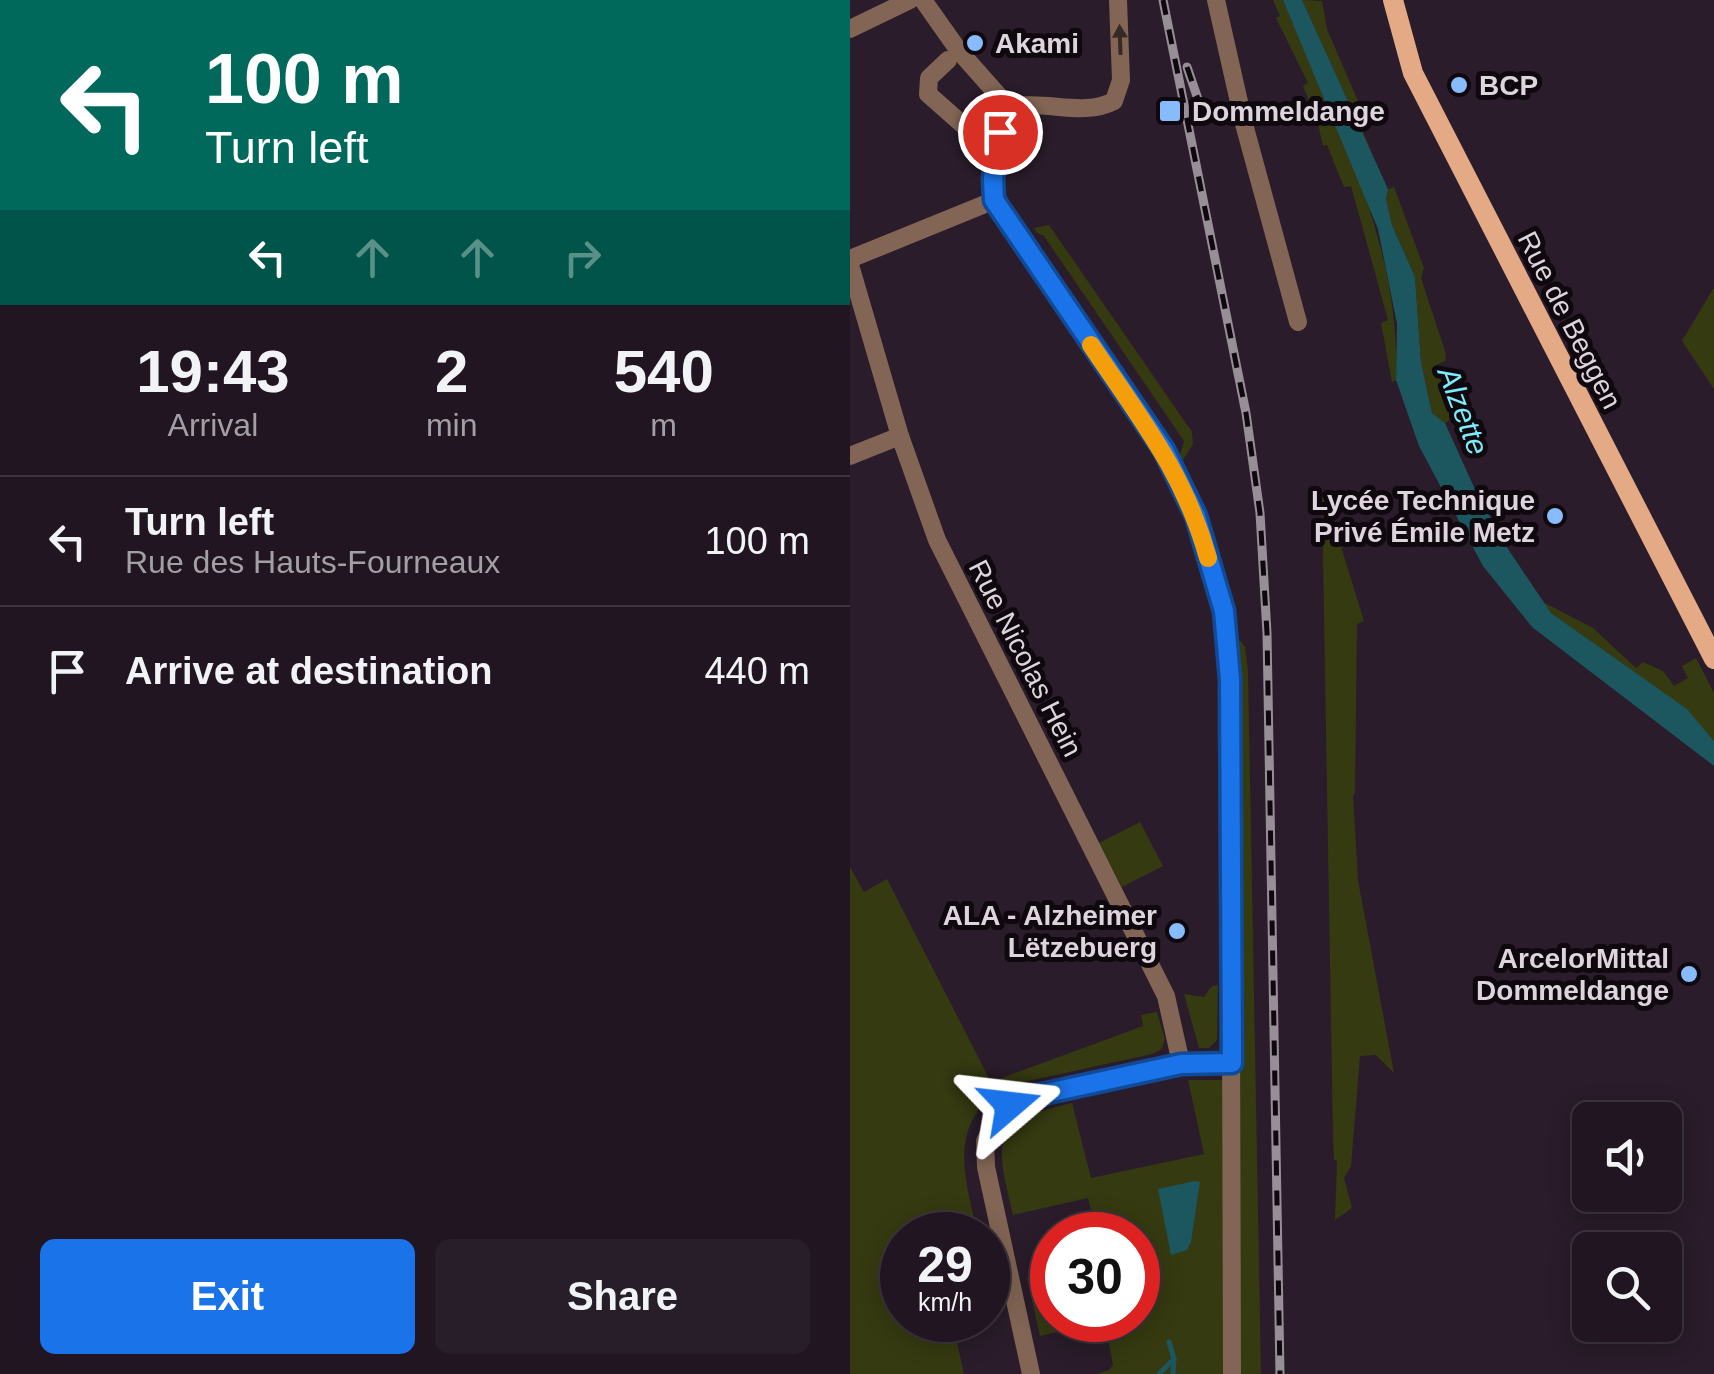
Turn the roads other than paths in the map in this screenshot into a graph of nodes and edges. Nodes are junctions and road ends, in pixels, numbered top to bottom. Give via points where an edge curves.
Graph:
1 (910, 0) edge
2 (923, 0) edge
3 (1118, 0) edge
4 (1216, 0) edge
5 (1393, 0) edge
6 (850, 29) edge
7 (948, 60) dead end
8 (1003, 110) junction
9 (996, 154) junction
10 (994, 200) junction
11 (850, 262) edge
12 (1298, 322) dead end
13 (900, 436) junction
14 (850, 456) edge
15 (1714, 659) edge
16 (1232, 1063) junction
17 (1181, 1064) junction
18 (1031, 1374) edge
19 (1232, 1374) edge

1 - 6 street
2 - 8 street via 989,82
8 -> 3 street via 1026,103 1092,108 1114,101 1121,80
4 - 12 street
5 - 15 main road, Rue de Beggen via 1413,73
7 - 9 street via 928,78 928,94
8 - 9 street
9 - 10 street
10 - 11 street
10 - 16 street via 1164,450 1196,516 1224,611
11 - 13 street, Rue Nicolas Hein
13 - 14 street
13 - 17 street, Rue Nicolas Hein via 958,587 1166,996
16 - 17 street
16 - 19 street
17 - 18 street via 1024,1098 998,1115 985,1141

